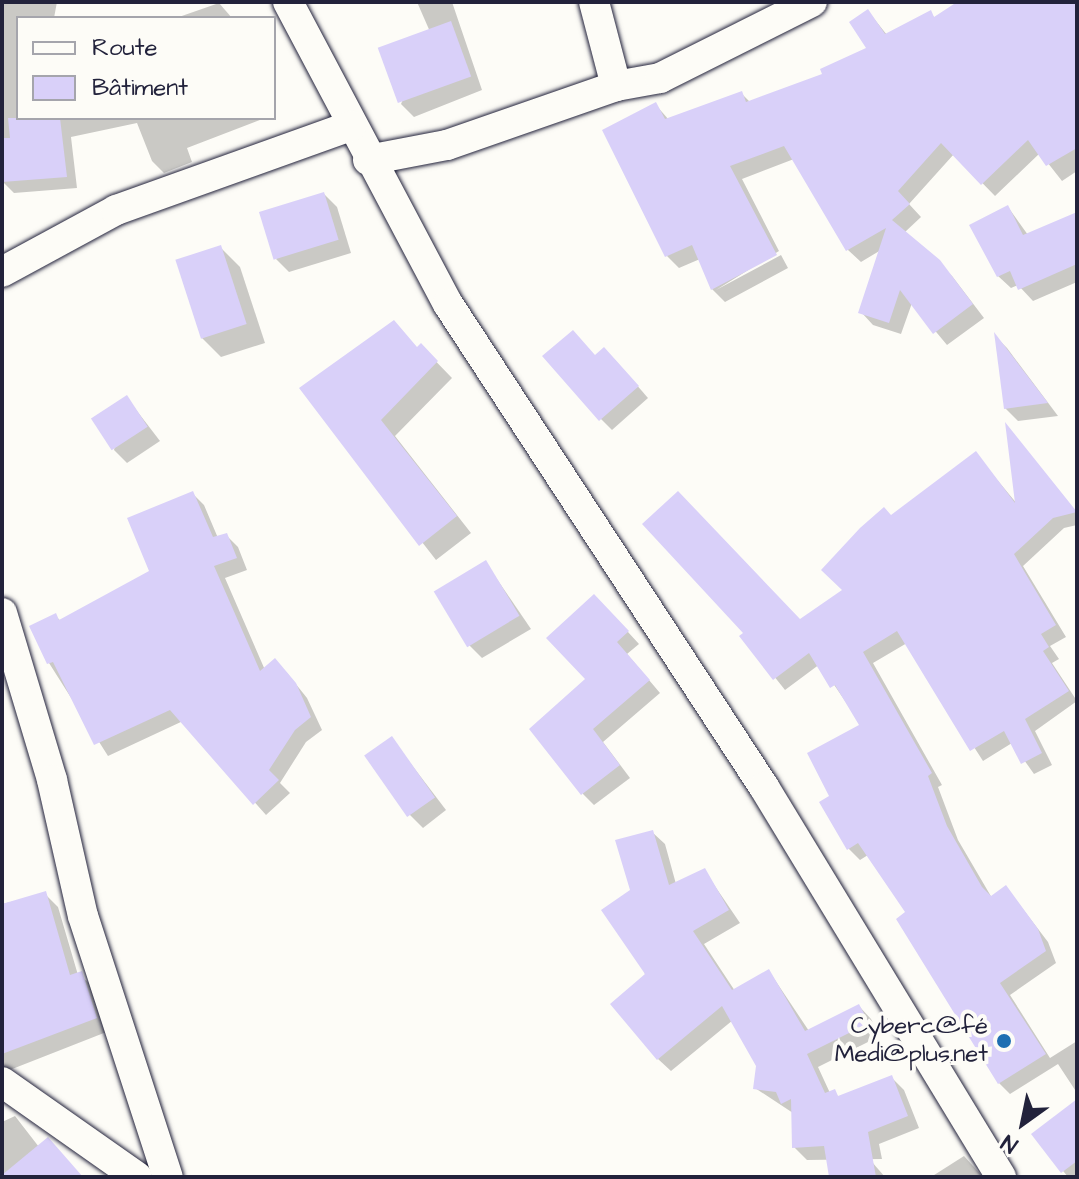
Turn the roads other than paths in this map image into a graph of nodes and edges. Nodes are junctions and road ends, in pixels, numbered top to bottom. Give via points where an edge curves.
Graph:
1 (288, 2) edge
2 (594, 2) edge
3 (812, 2) edge
4 (616, 86) junction
5 (351, 126) junction
6 (368, 160) junction
7 (2, 272) edge
8 (2, 613) edge
9 (2, 1082) edge
10 (137, 1177) edge
11 (168, 1177) edge
12 (1001, 1177) edge

1 - 5 street
2 - 4 street
3 - 4 street via 660,78
4 - 6 street via 447,145
5 - 6 street
5 - 7 street via 116,210
6 - 12 street via 448,304 764,787
8 - 11 street via 52,780 83,916
9 - 10 street

